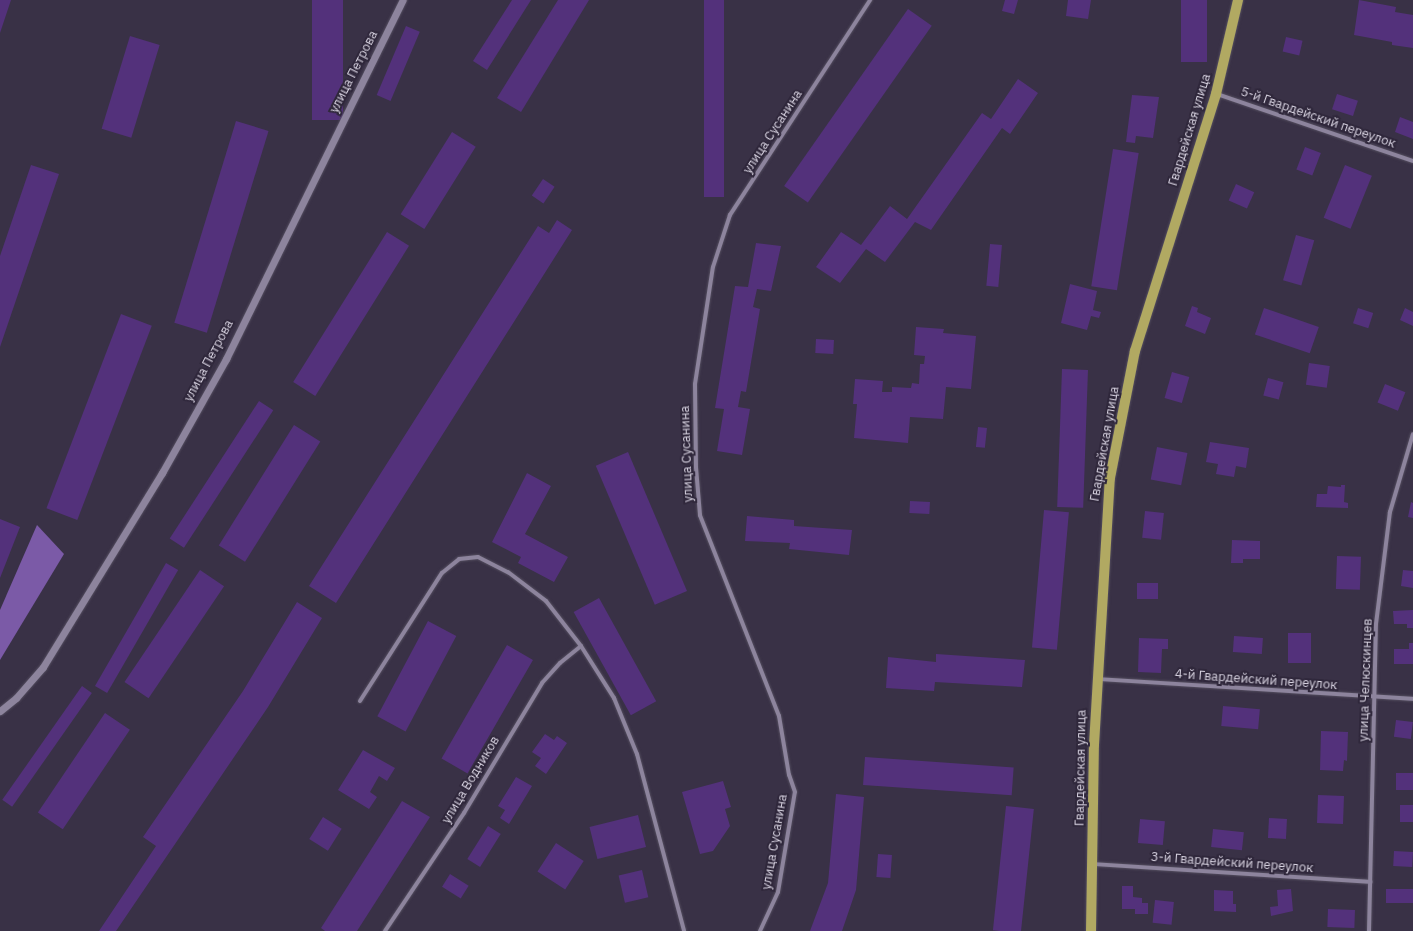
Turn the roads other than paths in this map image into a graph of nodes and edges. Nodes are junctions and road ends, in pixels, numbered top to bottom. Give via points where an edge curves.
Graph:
1 (403, 0) edge
2 (870, 0) edge
3 (1238, 0) edge
4 (1216, 94) junction
5 (1413, 161) edge
6 (1413, 434) edge
7 (581, 646) junction
8 (1097, 679) junction
9 (1375, 698) junction
10 (1413, 699) edge
11 (360, 701) dead end
12 (0, 711) edge
13 (1093, 864) junction
14 (1370, 882) junction
15 (385, 931) edge
16 (684, 931) edge
17 (760, 931) edge
18 (1091, 931) edge
19 (1369, 931) edge

1 - 12 street, улица Петрова via 226,359 162,473 43,667 16,698
2 - 17 street, улица Сусанина via 730,215 713,267 695,384 696,467 700,515 780,716 789,775 795,792 778,892
3 - 4 main road, Гвардейская улица
4 - 5 street, 5-й Гвардейский переулок
4 - 8 main road, Гвардейская улица via 1135,351 1110,478
6 - 9 street, улица Челюскинцев via 1390,512 1376,624
7 - 11 street via 546,601 508,572 478,557 459,559 442,574
7 - 15 street, улица Водников via 560,663 542,683 464,813
7 - 16 street via 614,698 636,754
8 - 9 street, 4-й Гвардейский переулок
8 - 13 main road, Гвардейская улица
9 - 10 street, 4-й Гвардейский переулок
9 - 14 street, улица Челюскинцев
13 - 14 street, 3-й Гвардейский переулок
13 - 18 main road, Гвардейская улица
14 - 19 street, улица Челюскинцев

